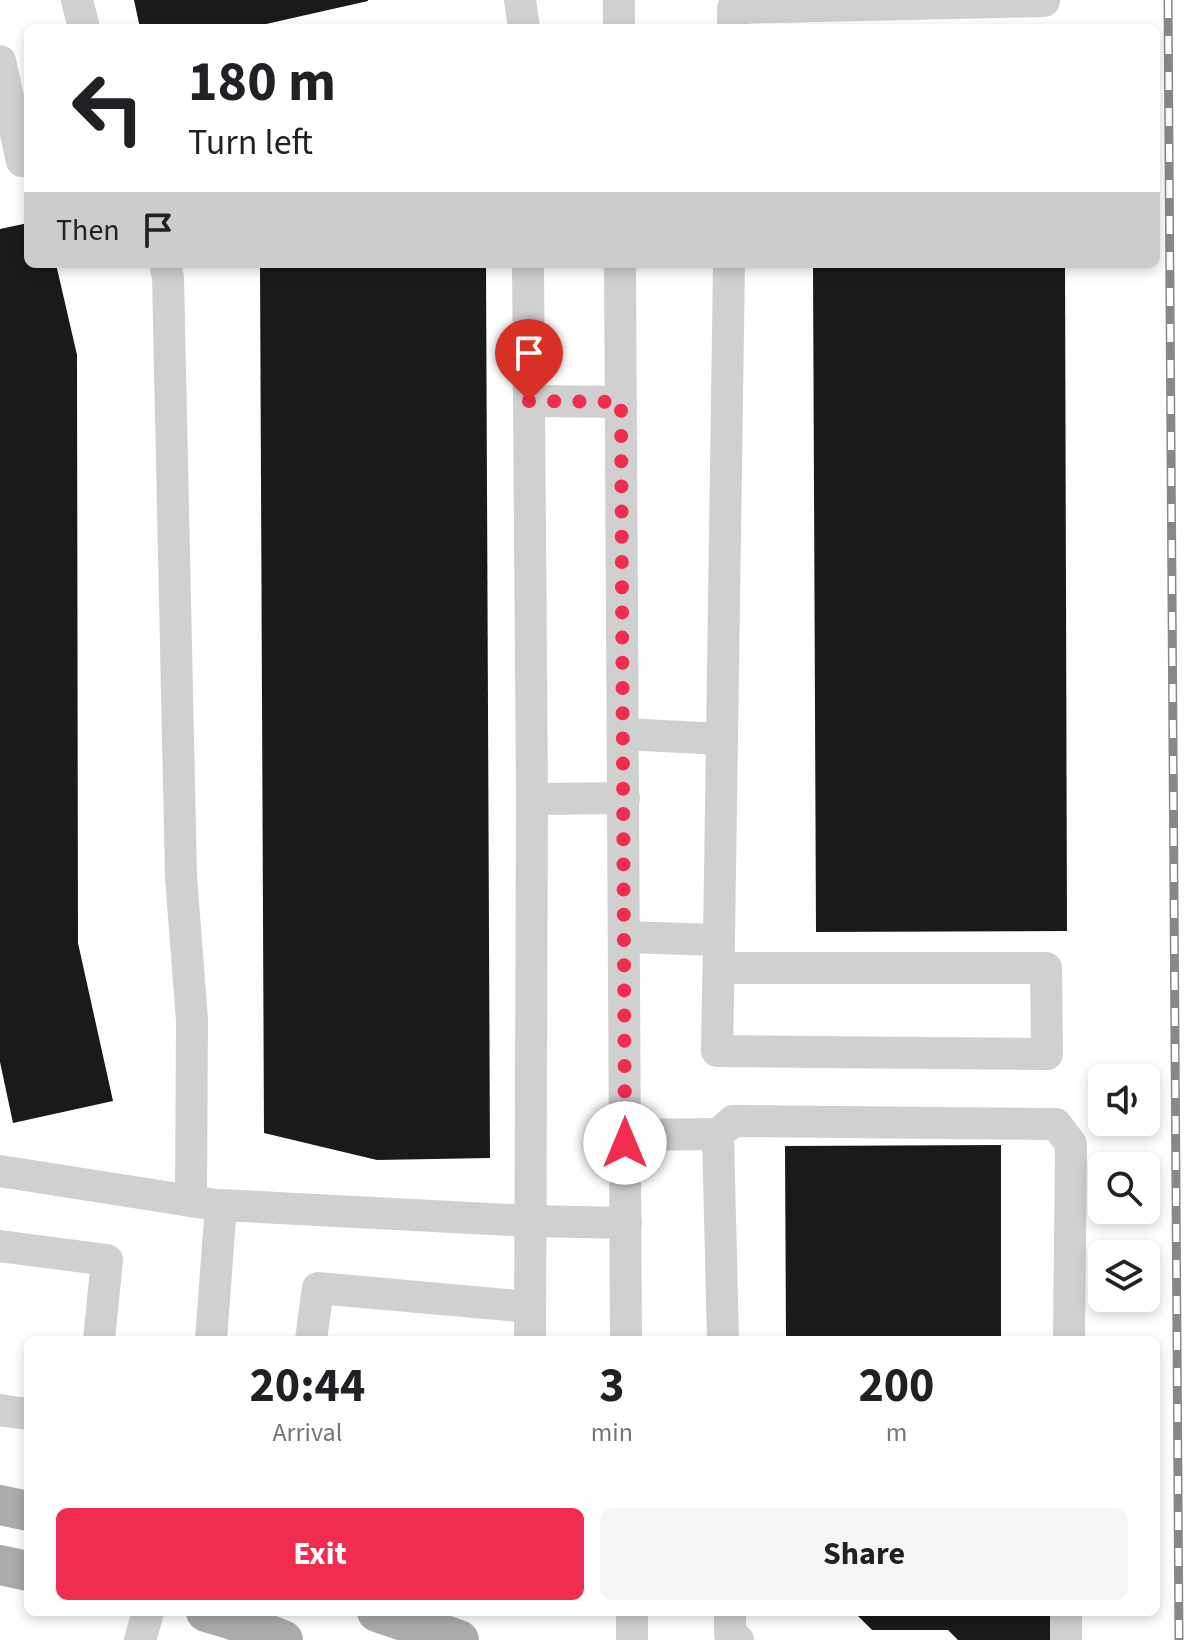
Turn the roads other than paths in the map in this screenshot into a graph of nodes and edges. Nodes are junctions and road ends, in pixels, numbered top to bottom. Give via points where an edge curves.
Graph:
1 (77, 0) edge
2 (520, 0) edge
3 (619, 0) edge
4 (1044, 1) edge
5 (83, 24) edge
6 (523, 24) edge
7 (619, 24) edge
8 (733, 24) edge
9 (0, 61) edge
10 (17, 162) edge
11 (166, 268) edge
12 (528, 268) edge
13 (620, 268) edge
14 (729, 268) edge
15 (529, 401) junction
16 (621, 402) junction
17 (623, 734) junction
18 (722, 739) junction
19 (624, 798) junction
20 (532, 799) junction
21 (624, 937) junction
22 (719, 954) junction
23 (718, 1134) junction
24 (625, 1135) junction
25 (0, 1171) edge
26 (206, 1203) junction
27 (531, 1221) junction
28 (626, 1223) junction
29 (0, 1246) edge
30 (530, 1307) junction
31 (99, 1336) edge
32 (211, 1336) edge
33 (312, 1336) edge
34 (530, 1336) edge
35 (626, 1336) edge
36 (723, 1336) edge
37 (1069, 1336) edge
38 (0, 1410) edge
39 (24, 1413) edge
40 (0, 1505) edge
41 (24, 1510) edge
42 (0, 1565) edge
43 (24, 1570) edge
44 (147, 1616) edge
45 (220, 1616) edge
46 (389, 1616) edge
47 (632, 1616) edge
48 (730, 1616) edge
49 (1066, 1616) edge
50 (140, 1640) edge
51 (283, 1640) edge
52 (459, 1640) edge
53 (632, 1640) edge
54 (738, 1640) edge
55 (1066, 1640) edge

1 - 5 street
2 - 6 street
3 - 7 street
4 - 8 street via 733,8
9 - 10 street
11 - 26 street via 181,877
12 - 15 street
13 - 16 street
14 - 18 street
15 - 16 street
15 - 20 street
16 - 17 street
17 - 18 street
17 - 19 street
18 - 22 street
19 - 20 street
19 - 21 street
20 - 27 street
21 - 22 street
21 - 24 street
22 - 22 street via 717,1051 1047,1054 1046,968
23 - 24 street
23 - 36 street
23 - 37 street via 733,1121 1056,1124 1071,1144
24 - 28 street
25 - 26 street
26 - 27 street
26 - 32 street
27 - 28 street
27 - 30 street
28 - 35 street
29 - 31 street via 107,1260
30 - 33 street via 318,1288
30 - 34 street
38 - 39 street
40 - 41 main road
42 - 43 main road
44 - 50 street
45 - 51 main road
46 - 52 main road
47 - 53 street
48 - 54 street via 730,1634
49 - 55 street

